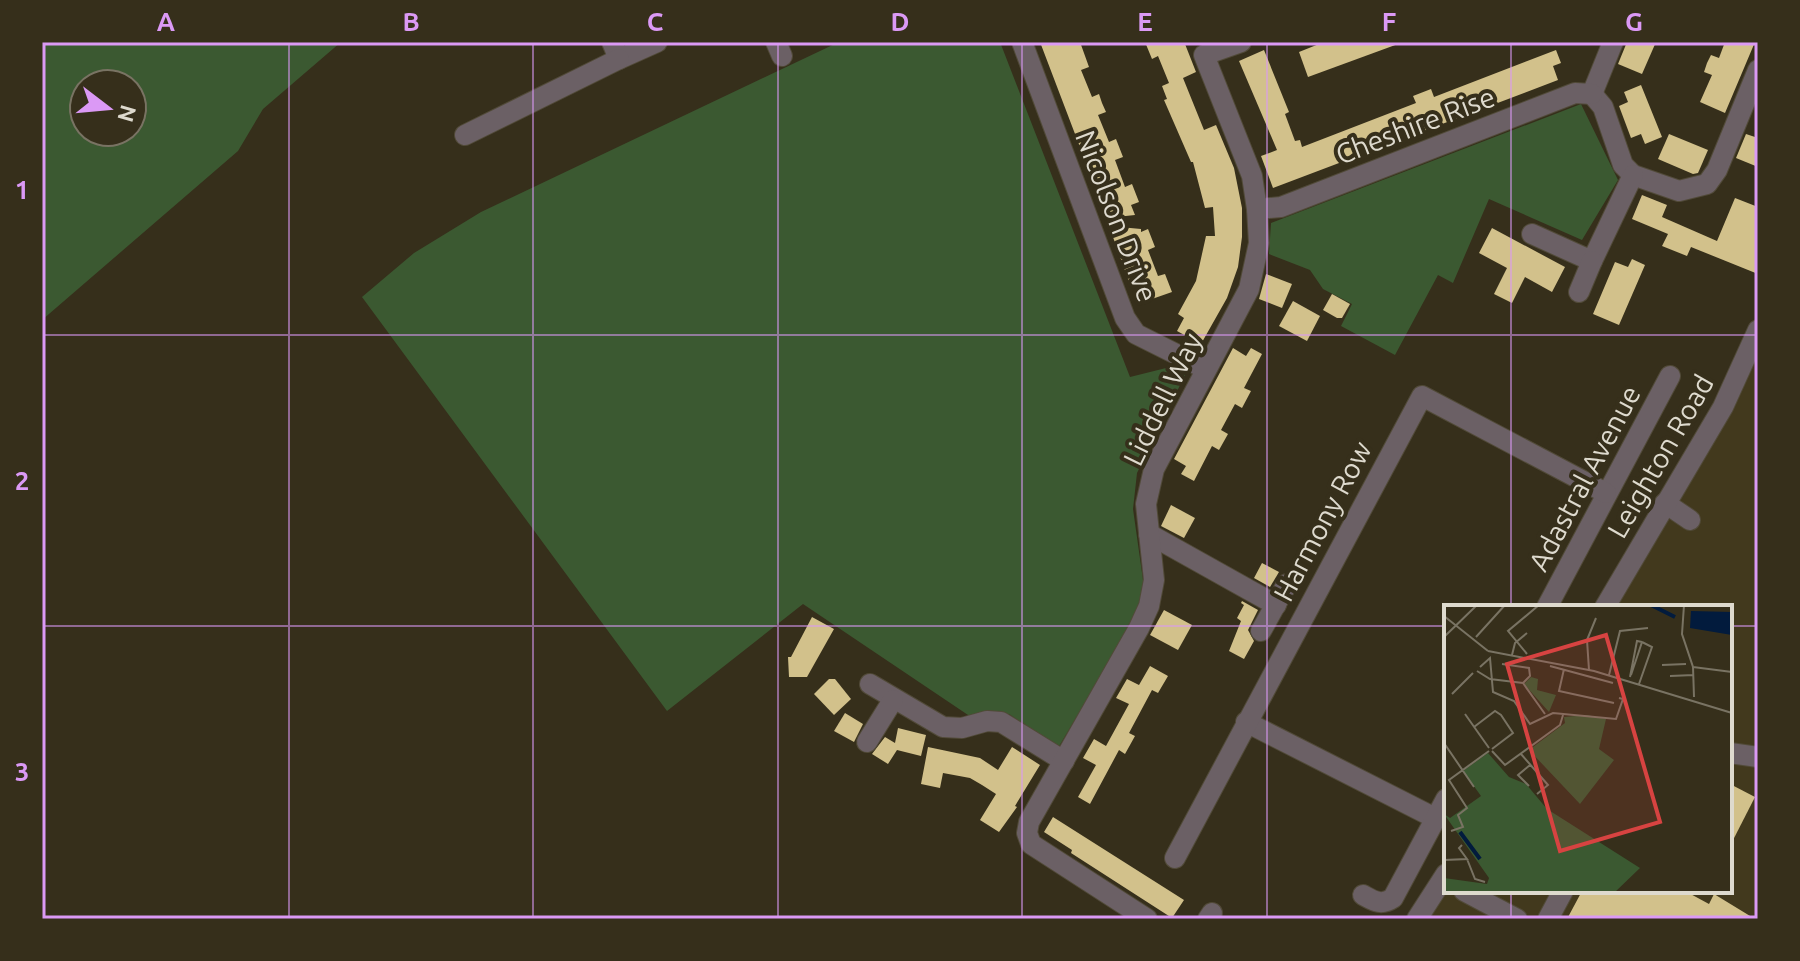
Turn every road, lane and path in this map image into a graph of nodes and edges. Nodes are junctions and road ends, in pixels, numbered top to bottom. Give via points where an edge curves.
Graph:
1 (657, 42) edge
2 (1022, 42) edge
3 (1241, 42) edge
4 (1613, 42) edge
5 (616, 50) edge
6 (1758, 70) edge
7 (1592, 94) junction
8 (465, 135) dead end
9 (1633, 175) junction
10 (1257, 209) junction
11 (1532, 234) dead end
12 (1592, 261) junction
13 (1579, 292) dead end
14 (1758, 330) edge
15 (1206, 369) junction
16 (1670, 376) dead end
17 (1606, 493) junction
18 (1665, 503) junction
19 (1690, 520) dead end
20 (1149, 534) junction
21 (1287, 584) dead end
22 (1276, 605) junction
23 (1548, 605) edge
24 (1606, 605) edge
25 (1261, 631) dead end
26 (870, 684) dead end
27 (893, 700) junction
28 (1246, 722) junction
29 (867, 742) dead end
30 (1732, 753) edge
31 (1758, 757) edge
32 (1064, 761) junction
33 (1444, 802) edge
34 (1435, 818) junction
35 (1175, 858) dead end
36 (1444, 879) edge
37 (1468, 893) edge
38 (1562, 893) edge
39 (1363, 895) dead end
40 (1147, 919) edge
41 (1417, 919) edge
42 (1517, 919) edge
43 (1548, 919) edge

1 - 5 street
2 - 15 street, Nicolson Drive via 1125,318 1136,334
3 - 10 street, Liddell Way via 1204,55 1252,176
4 - 7 street
5 - 8 street
6 - 9 street via 1707,184 1679,191
7 - 9 street via 1603,107 1623,165
7 - 10 street, Cheshire Rise via 1575,93 1281,207
9 - 12 street
10 - 15 street, Liddell Way via 1259,243 1249,289
11 - 12 street
12 - 13 street
14 - 18 street, Leighton Road via 1723,407
15 - 20 street, Liddell Way via 1154,469 1146,504
16 - 17 street, Adastral Avenue
17 - 23 street, Adastral Avenue
17 - 28 street, Harmony Row via 1422,396
18 - 19 street
18 - 24 street, Leighton Road
20 - 22 street
20 - 32 street, Liddell Way via 1154,580 1149,606
21 - 22 street
22 - 25 street
26 - 27 street
27 - 29 street
27 - 32 street via 943,727 1001,722
28 - 34 street
28 - 35 street, Harmony Row
30 - 31 street
32 - 40 street, Liddell Way via 1029,822 1031,844
33 - 34 street
34 - 39 street via 1393,898 1386,903
36 - 41 street
37 - 42 street
38 - 43 street

